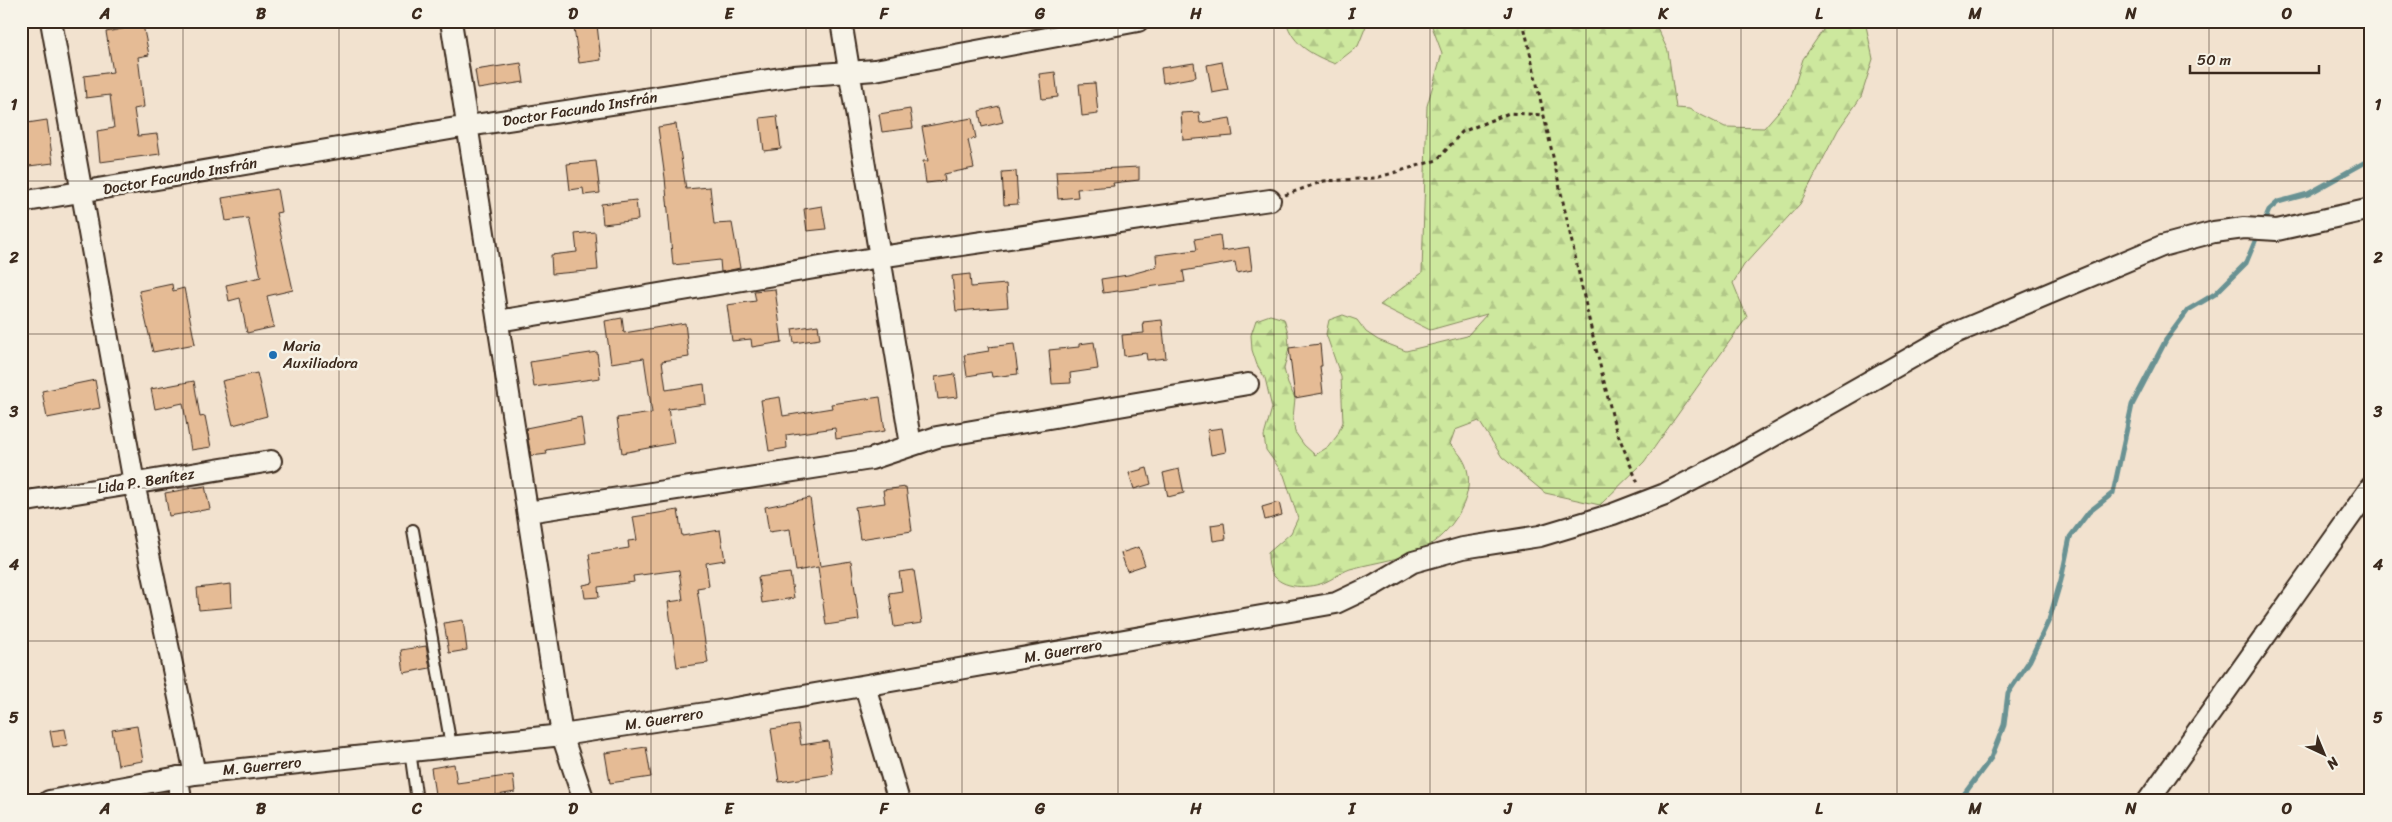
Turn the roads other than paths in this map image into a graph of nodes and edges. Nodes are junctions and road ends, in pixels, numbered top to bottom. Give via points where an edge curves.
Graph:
1 (51, 21) edge
2 (451, 21) edge
3 (841, 21) edge
4 (1138, 21) edge
5 (850, 72) junction
6 (468, 126) junction
7 (80, 193) junction
8 (1270, 200) road end
9 (21, 202) edge
10 (2371, 209) edge
11 (880, 257) junction
12 (498, 321) junction
13 (1248, 384) dead end
14 (911, 446) junction
15 (271, 460) dead end
16 (134, 483) junction
17 (2371, 487) edge
18 (21, 502) edge
19 (528, 512) junction
20 (413, 530) dead end
21 (866, 686) junction
22 (562, 735) junction
23 (451, 746) junction
24 (410, 751) junction
25 (186, 775) junction
26 (50, 801) edge
27 (182, 801) edge
28 (416, 801) edge
29 (584, 801) edge
30 (899, 801) edge
31 (2148, 801) edge

1 - 7 street
2 - 6 street
3 - 5 street
4 - 5 street, Doctor Facundo Insfrán
5 - 6 street, Doctor Facundo Insfrán via 794,76
5 - 11 street
6 - 7 street, Doctor Facundo Insfrán
6 - 12 street
7 - 9 street, Doctor Facundo Insfrán
7 - 16 street
8 - 11 street
10 - 21 street, M. Guerrero via 2277,230 2244,228 2214,232 2162,246 1953,334 1665,494 1540,536 1463,548 1413,562 1336,604
11 - 12 street
11 - 14 street
12 - 19 street
13 - 14 street via 937,437
14 - 19 street via 871,459
15 - 16 street, Lida P. Benítez
16 - 18 street, Lida P. Benítez
16 - 25 street
17 - 31 street
19 - 22 street
20 - 23 lane
21 - 22 street, M. Guerrero
21 - 30 street
22 - 23 street, M. Guerrero
22 - 29 street
23 - 24 street, M. Guerrero
24 - 25 street, M. Guerrero
24 - 28 lane
25 - 26 street, M. Guerrero
25 - 27 street

